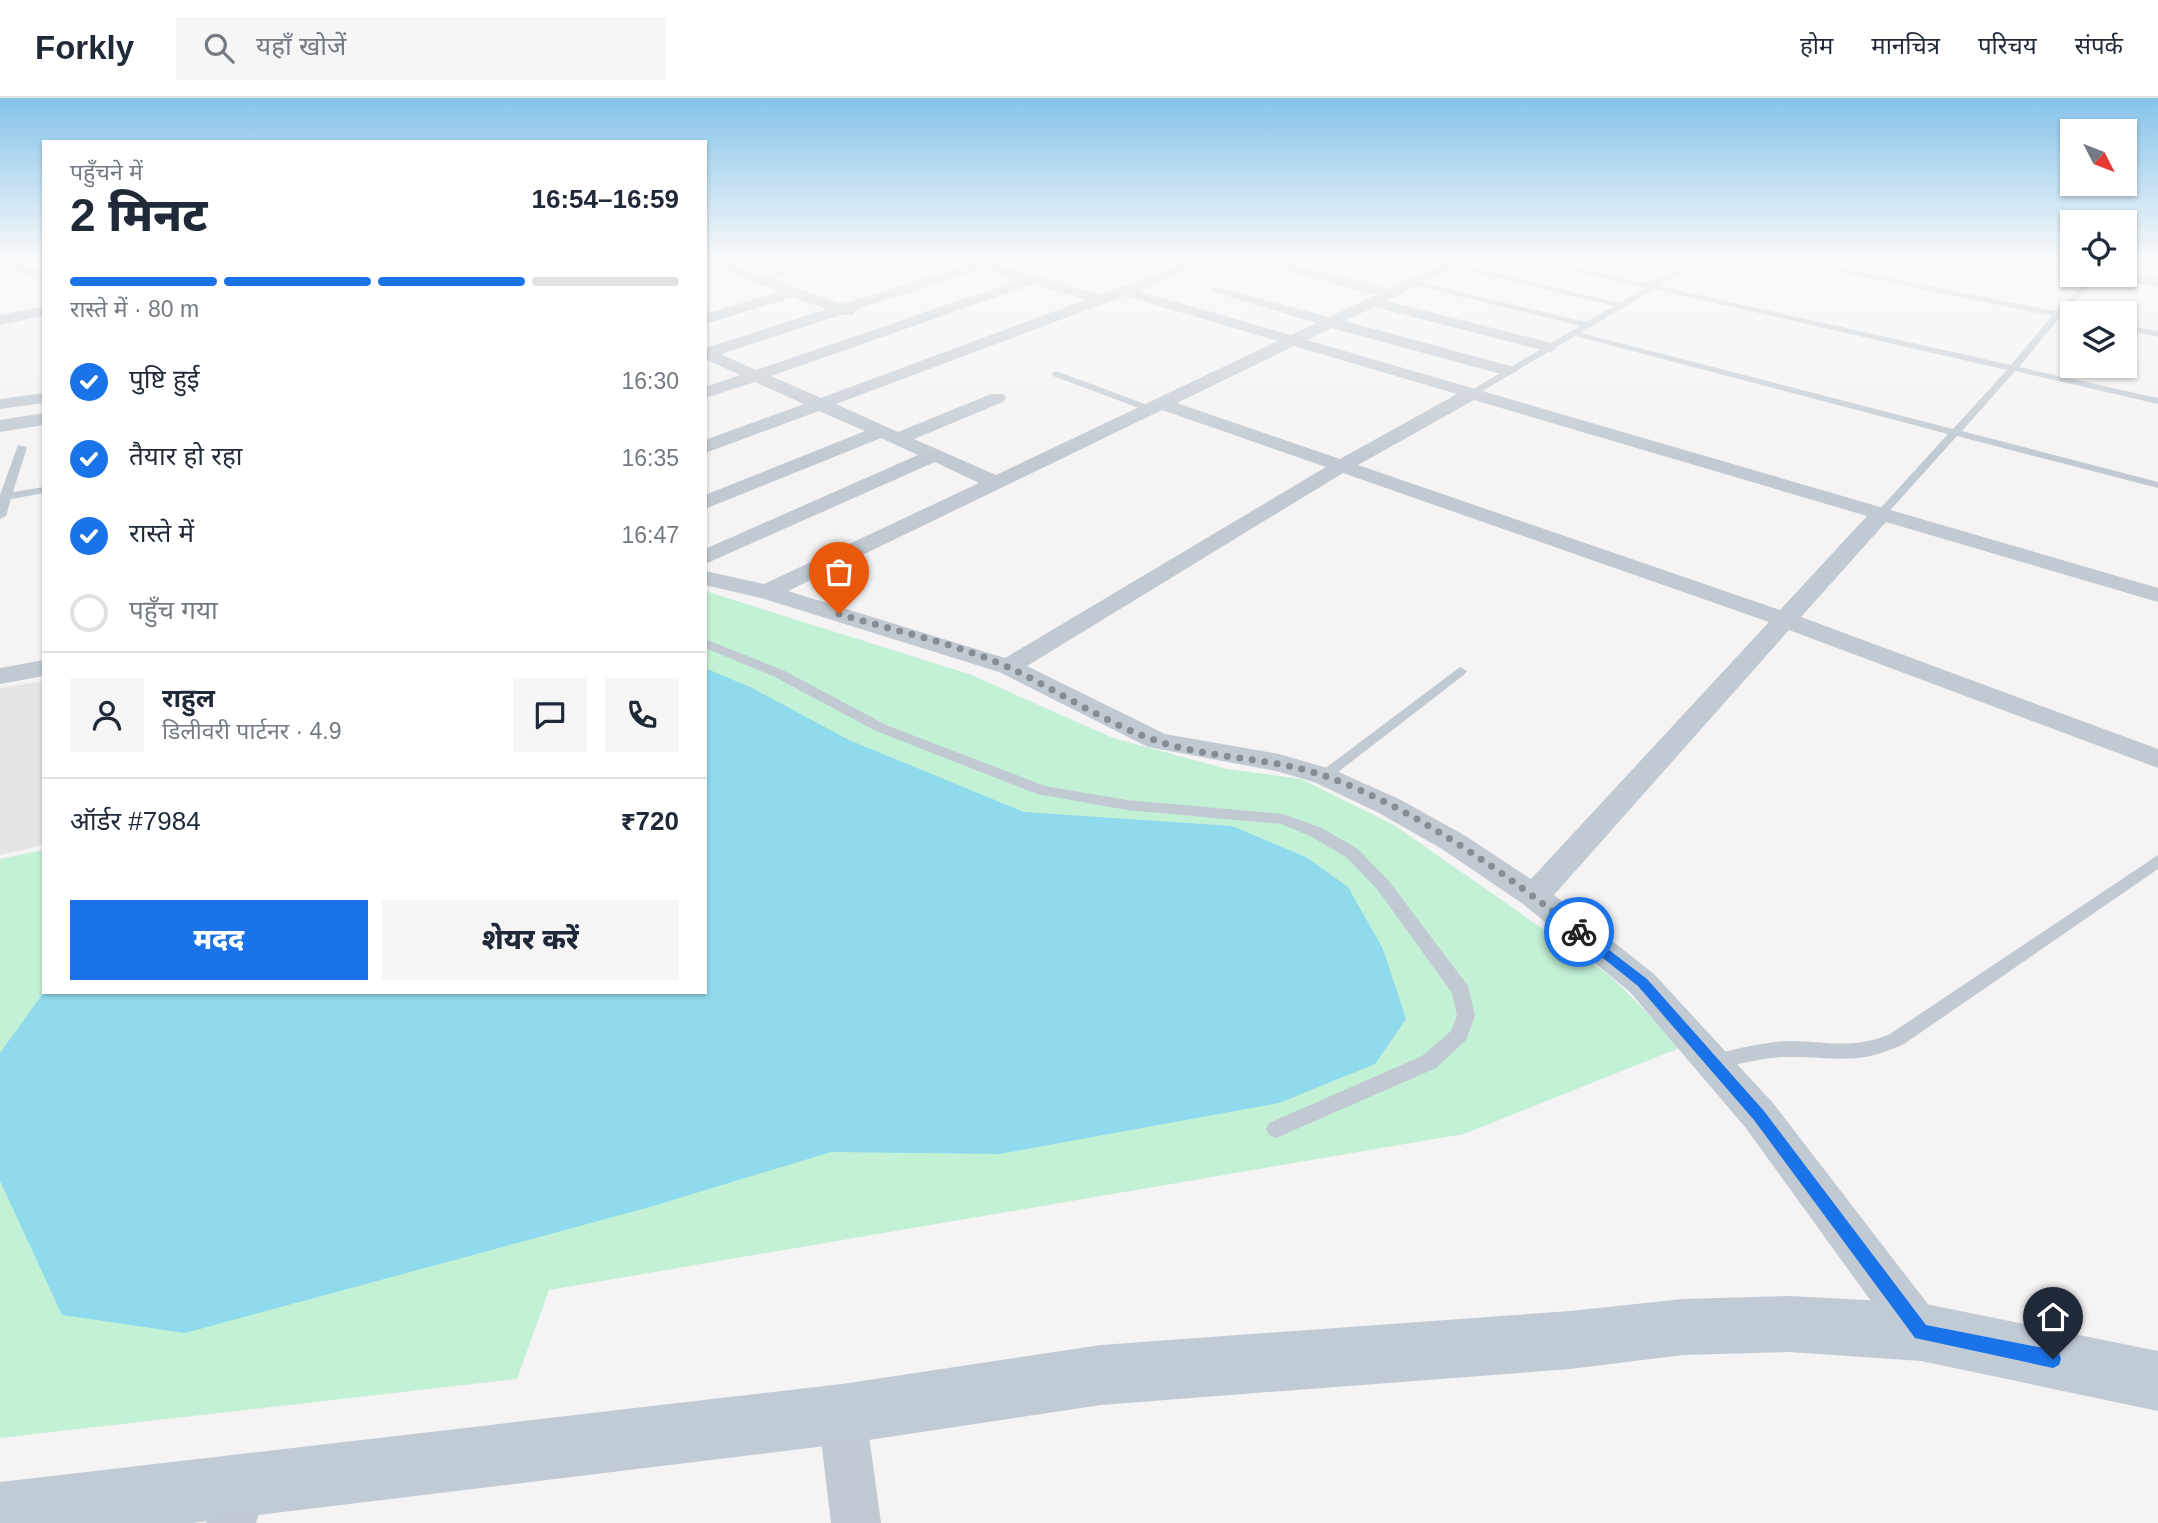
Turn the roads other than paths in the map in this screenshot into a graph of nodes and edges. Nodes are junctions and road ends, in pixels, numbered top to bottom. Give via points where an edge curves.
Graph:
1 (798, 324) edge
2 (885, 324) edge
3 (905, 324) edge
4 (1035, 324) edge
5 (1236, 324) edge
6 (1325, 324) edge
7 (1339, 324) edge
8 (1458, 324) edge
9 (1824, 324) edge
10 (2049, 324) edge
11 (1587, 325) edge
12 (895, 328) junction
13 (2137, 330) edge
14 (1572, 334) junction
15 (2158, 334) edge
16 (1291, 341) junction
17 (1549, 348) junction
18 (960, 352) junction
19 (707, 354) edge
20 (707, 354) edge
21 (2014, 367) junction
22 (1508, 371) junction
23 (1056, 374) dead end
24 (756, 375) junction
25 (707, 392) edge
26 (1471, 394) junction
27 (42, 398) edge
28 (997, 398) dead end
29 (2158, 401) edge
30 (0, 404) edge
31 (821, 404) junction
32 (1155, 406) junction
33 (42, 419) edge
34 (0, 426) edge
35 (1955, 432) junction
36 (889, 435) junction
37 (707, 446) edge
38 (22, 447) dead end
39 (935, 455) junction
40 (1340, 467) junction
41 (995, 482) junction
42 (2158, 485) edge
43 (42, 490) edge
44 (3, 497) edge
45 (707, 502) edge
46 (1881, 514) junction
47 (0, 516) edge
48 (707, 575) edge
49 (767, 592) junction
50 (2158, 595) edge
51 (1784, 620) junction
52 (707, 644) edge
53 (1008, 667) junction
54 (42, 668) edge
55 (1460, 671) dead end
56 (0, 676) edge
57 (2158, 759) edge
58 (1324, 776) junction
59 (2158, 861) edge
60 (1534, 896) junction
61 (1712, 1062) junction
62 (1276, 1129) dead end
63 (1921, 1332) junction
64 (2158, 1381) edge
65 (842, 1415) junction
66 (237, 1504) edge
67 (0, 1514) edge
68 (856, 1523) edge

1 - 19 street
2 - 12 street
3 - 12 street
4 - 18 street
5 - 16 street
6 - 16 street
7 - 22 street
8 - 17 street
9 - 21 lane
10 - 21 lane
11 - 14 lane
12 - 18 street
12 - 24 street
13 - 15 lane
14 - 17 lane
14 - 35 lane
16 - 26 street
16 - 32 street
17 - 22 lane
18 - 31 street
20 - 24 street
21 - 29 lane
21 - 35 lane
22 - 26 lane
23 - 32 lane
24 - 25 street
24 - 31 street
26 - 40 street
26 - 46 street
27 - 30 street
28 - 36 street
31 - 36 street
31 - 37 street
32 - 40 street
32 - 41 street
33 - 34 street
35 - 42 lane
35 - 46 lane
36 - 39 street
36 - 45 street
38 - 44 lane
39 - 41 street
39 - 48 street
40 - 51 street
40 - 53 street
41 - 49 street
43 - 44 lane
44 - 47 lane
46 - 50 street
46 - 51 street
48 - 49 street
49 - 53 street
51 - 57 street
51 - 60 street
52 - 62 lane via 778,673 881,728 1042,790 1127,805 1283,819 1352,853 1383,885 1461,991 1466,1016 1459,1035 1429,1062
53 - 58 street via 1158,741
54 - 56 street
55 - 58 lane
58 - 60 street via 1453,842
59 - 61 lane via 1876,1050 1848,1055 1785,1049
60 - 61 street via 1642,983
61 - 63 street via 1759,1115
63 - 64 street
63 - 65 street via 1789,1324 1683,1327 1101,1376
65 - 66 street
65 - 68 street
66 - 67 street

